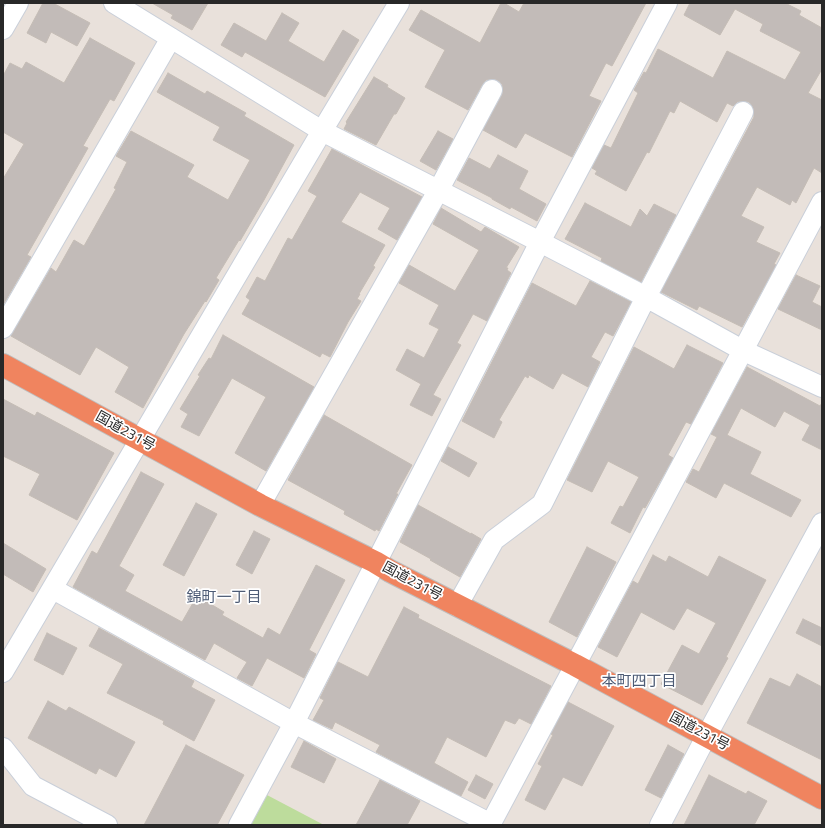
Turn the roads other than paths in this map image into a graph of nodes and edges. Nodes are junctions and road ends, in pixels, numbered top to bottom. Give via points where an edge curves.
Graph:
1 (18, 3) edge
2 (114, 3) edge
3 (399, 3) edge
4 (667, 3) edge
5 (3, 29) edge
6 (171, 38) junction
7 (492, 90) dead end
8 (743, 112) dead end
9 (322, 131) junction
10 (438, 191) junction
11 (822, 202) edge
12 (540, 242) junction
13 (646, 297) junction
14 (3, 328) edge
15 (744, 351) junction
16 (3, 365) edge
17 (822, 387) edge
18 (140, 440) junction
19 (260, 505) junction
20 (822, 523) edge
21 (376, 562) junction
22 (53, 589) junction
23 (457, 606) junction
24 (575, 665) junction
25 (3, 672) edge
26 (294, 723) junction
27 (707, 735) junction
28 (3, 748) edge
29 (822, 798) edge
30 (107, 825) edge
31 (239, 825) edge
32 (490, 825) edge
33 (660, 825) edge

1 - 5 street
2 - 6 street
3 - 9 street
4 - 12 street
6 - 9 street
6 - 14 street
7 - 10 street
8 - 13 street
9 - 10 street
9 - 18 street
10 - 12 street
10 - 19 street
11 - 15 street
12 - 13 street
12 - 21 street
13 - 15 street
13 - 23 street via 542,504 494,540
15 - 17 street
15 - 24 street
16 - 18 highway, 国道231号
18 - 19 highway, 国道231号
18 - 22 street
19 - 21 highway, 国道231号
20 - 27 street
21 - 23 highway, 国道231号
21 - 26 street
22 - 25 street
22 - 26 street
23 - 24 highway, 国道231号
24 - 27 highway, 国道231号
24 - 32 street
26 - 31 street
26 - 32 street
27 - 29 highway, 国道231号
27 - 33 street
28 - 30 street via 34,786

